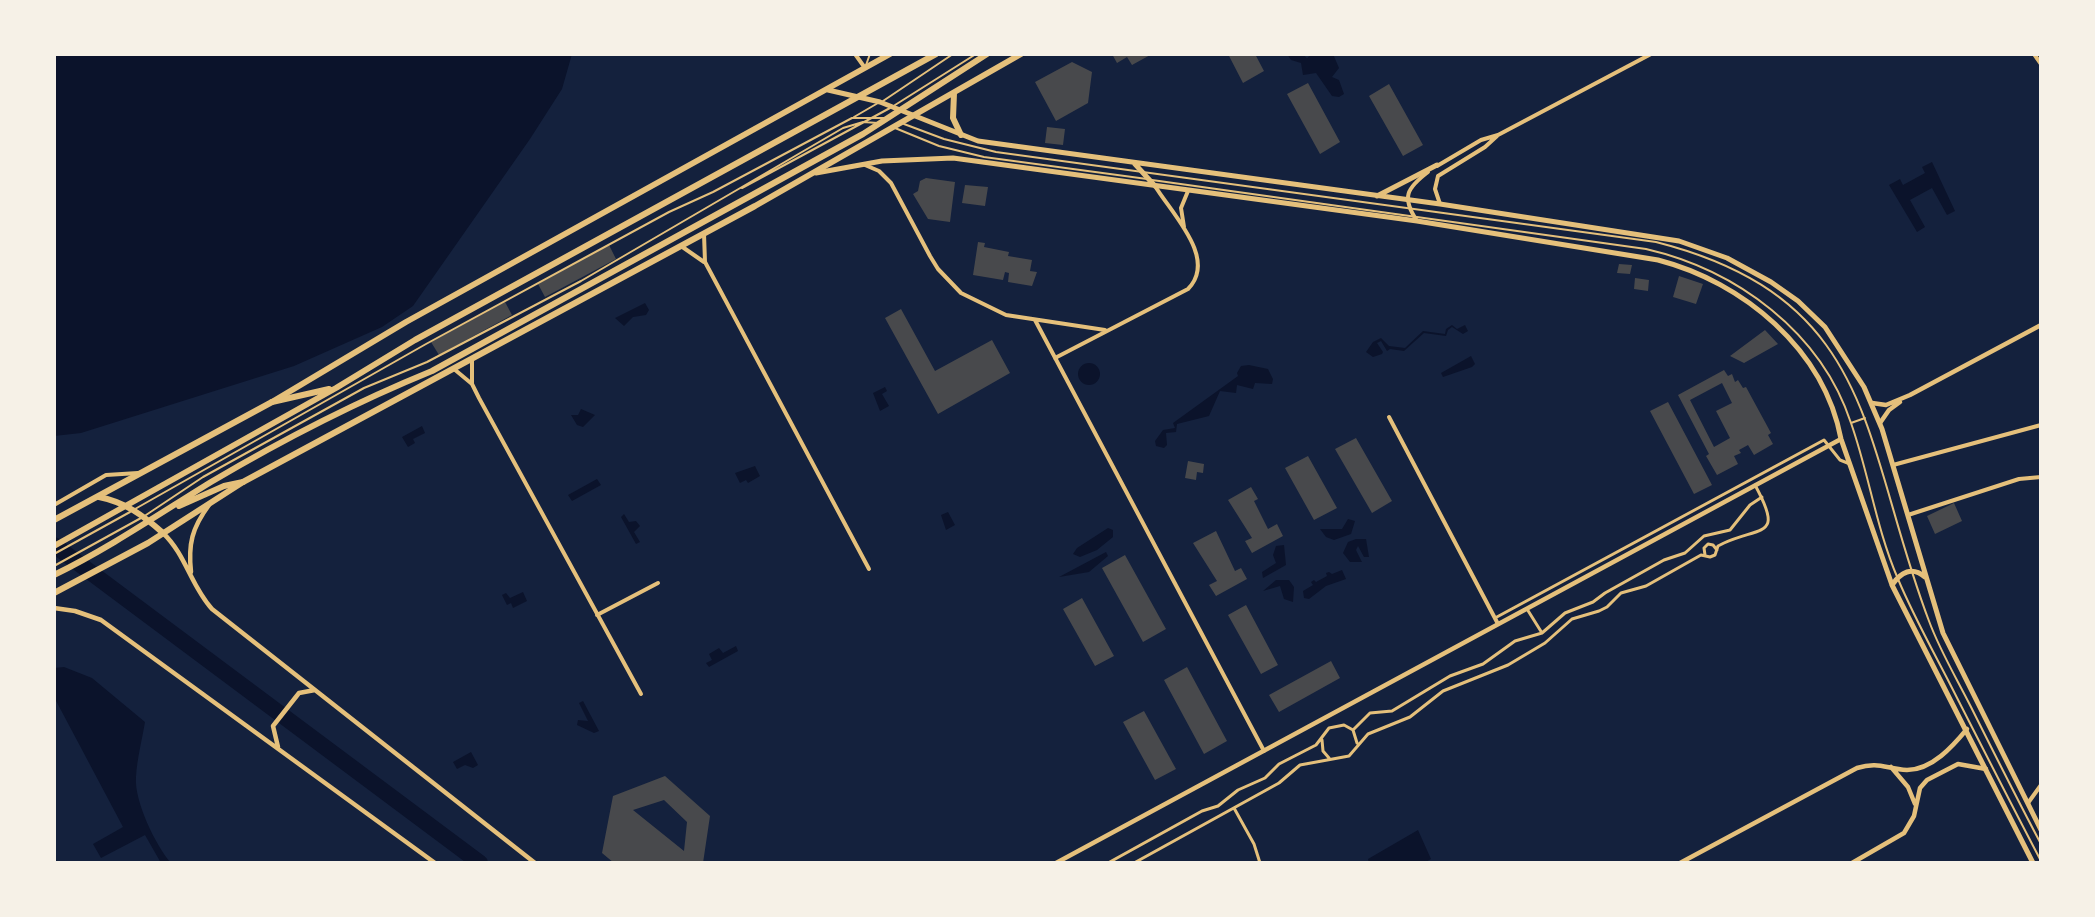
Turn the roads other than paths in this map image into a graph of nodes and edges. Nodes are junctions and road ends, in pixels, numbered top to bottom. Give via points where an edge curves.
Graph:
1 (855, 54) edge
2 (870, 54) edge
3 (890, 54) edge
4 (936, 54) edge
5 (953, 54) edge
6 (976, 54) edge
7 (987, 54) edge
8 (1021, 54) edge
9 (1651, 54) edge
10 (2034, 54) edge
11 (2041, 64) edge
12 (865, 68) junction
13 (828, 90) junction
14 (954, 93) junction
15 (860, 96) junction
16 (880, 102) junction
17 (892, 107) junction
18 (901, 111) junction
19 (875, 116) junction
20 (914, 116) junction
21 (852, 118) junction
22 (888, 118) junction
23 (867, 122) junction
24 (881, 123) junction
25 (903, 123) junction
26 (895, 128) junction
27 (961, 135) junction
28 (1498, 135) junction
29 (1133, 163) junction
30 (864, 165) junction
31 (1437, 165) junction
32 (1141, 170) junction
33 (816, 173) junction
34 (1150, 180) junction
35 (1155, 186) junction
36 (1188, 191) junction
37 (734, 193) junction
38 (1377, 196) junction
39 (1408, 200) junction
40 (1440, 204) junction
41 (1409, 208) junction
42 (1415, 219) junction
43 (1184, 231) junction
44 (704, 234) junction
45 (681, 246) junction
46 (705, 262) junction
47 (1035, 320) junction
48 (2041, 325) edge
49 (1105, 330) junction
50 (1055, 358) junction
51 (472, 359) junction
52 (454, 369) junction
53 (472, 384) junction
54 (336, 388) junction
55 (1910, 395) junction
56 (272, 402) junction
57 (1872, 404) junction
58 (1389, 417) dead end
59 (1866, 417) junction
60 (1851, 423) junction
61 (1880, 423) junction
62 (2041, 425) edge
63 (1841, 439) junction
64 (1827, 446) junction
65 (1852, 464) junction
66 (1893, 465) junction
67 (144, 473) junction
68 (2041, 477) edge
69 (243, 482) junction
70 (1755, 485) junction
71 (99, 497) junction
72 (215, 497) junction
73 (1762, 497) junction
74 (54, 505) edge
75 (172, 507) junction
76 (130, 508) junction
77 (1908, 515) junction
78 (143, 517) junction
79 (54, 520) edge
80 (150, 521) junction
81 (164, 533) junction
82 (54, 546) edge
83 (1717, 550) junction
84 (54, 554) edge
85 (1705, 555) junction
86 (54, 566) edge
87 (869, 568) dead end
88 (1913, 570) junction
89 (54, 575) edge
90 (191, 575) junction
91 (1897, 578) junction
92 (1926, 578) junction
93 (658, 583) dead end
94 (1892, 585) junction
95 (54, 593) edge
96 (54, 608) edge
97 (1527, 608) junction
98 (597, 615) junction
99 (1495, 618) junction
100 (1498, 624) junction
101 (1542, 633) junction
102 (315, 690) junction
103 (640, 694) dead end
104 (1967, 729) junction
105 (1353, 730) junction
106 (1322, 739) junction
107 (1357, 744) junction
108 (278, 749) junction
109 (1264, 751) junction
110 (1329, 758) junction
111 (1890, 766) junction
112 (1988, 769) junction
113 (2041, 785) edge
114 (2027, 804) junction
115 (1916, 807) junction
116 (1234, 808) junction
117 (2041, 830) edge
118 (2041, 844) edge
119 (2041, 861) edge
120 (435, 863) edge
121 (535, 863) edge
122 (1056, 863) edge
123 (1108, 863) edge
124 (1134, 863) edge
125 (1260, 863) edge
126 (1680, 863) edge
127 (1852, 863) edge
128 (2033, 863) edge

1 - 12 street
2 - 12 lane
3 - 12 main road
4 - 15 main road
5 - 16 lane
6 - 17 lane
7 - 18 main road
8 - 14 main road
9 - 28 street
10 - 11 street
12 - 13 main road
13 - 15 main road
13 - 56 main road via 406,322
14 - 20 main road
14 - 27 main road via 953,118
15 - 16 main road
15 - 54 main road via 426,334
16 - 17 main road
16 - 21 lane
17 - 18 main road
17 - 19 lane
18 - 20 main road
18 - 22 main road
19 - 21 lane
19 - 22 lane
19 - 23 lane
20 - 25 main road
20 - 27 main road
21 - 76 lane via 648,223
22 - 24 main road
22 - 25 lane
23 - 24 lane
23 - 37 lane
23 - 37 lane via 843,128
24 - 26 lane
24 - 75 main road via 432,371 315,425
25 - 26 main road
25 - 32 lane via 952,142 996,152
26 - 33 main road
26 - 34 lane via 939,146 984,157
27 - 29 main road via 997,144
28 - 31 street via 1481,140
28 - 40 street via 1438,176 1435,189
29 - 32 main road
29 - 38 main road
30 - 33 main road
30 - 35 main road via 944,157
30 - 47 street via 879,171 891,183 938,269 961,293 996,312
31 - 38 main road
31 - 39 street via 1412,185
32 - 34 main road
32 - 41 lane
33 - 44 main road
34 - 35 main road
34 - 42 lane
35 - 36 main road
35 - 43 street
36 - 42 main road
36 - 43 street via 1181,208
37 - 78 lane via 504,323 422,365 364,388 278,435 203,477
38 - 39 main road
39 - 40 main road
39 - 41 street
40 - 57 main road via 1678,241 1727,258 1771,282 1814,315 1855,369
41 - 42 street
41 - 59 lane via 1656,242 1731,267 1767,288 1811,326 1840,365
42 - 60 lane via 1646,249 1712,271 1748,292 1802,338 1826,370
42 - 63 main road via 1658,260 1694,270 1720,283 1772,321 1805,358 1832,402
43 - 49 street via 1199,261 1194,282 1188,289
44 - 45 main road
44 - 46 street
45 - 46 street
45 - 51 main road
46 - 87 street
47 - 49 street
47 - 50 street
48 - 55 street
49 - 50 street
50 - 109 street
51 - 52 main road
51 - 53 street
52 - 53 street
52 - 69 main road
53 - 98 street
54 - 56 main road
54 - 76 main road
55 - 57 street via 1886,405
55 - 61 street via 1889,410
56 - 67 main road
57 - 61 main road
58 - 99 street
59 - 60 lane
59 - 88 lane
60 - 91 lane via 1873,508
61 - 66 main road
62 - 66 street
63 - 64 street
63 - 65 main road
64 - 65 street via 1844,464
64 - 70 street
64 - 99 street via 1824,440 1806,448
65 - 94 main road
66 - 77 main road
67 - 71 main road
67 - 74 street via 106,475
68 - 77 street via 2019,479
69 - 72 main road
69 - 75 main road
70 - 73 street
70 - 97 street
71 - 76 main road
71 - 79 main road
72 - 81 main road
72 - 90 street via 191,534
73 - 83 street via 1769,512 1767,525 1753,535 1724,543
73 - 101 street via 1750,505 1730,530 1704,536 1685,553 1664,560 1593,602 1565,613
75 - 80 main road
76 - 78 main road
76 - 82 main road
76 - 84 lane
77 - 92 main road
78 - 80 main road
78 - 86 lane
80 - 81 main road
80 - 89 main road
81 - 90 street
81 - 95 main road
83 - 85 street via 1710,558
83 - 85 street via 1708,544
85 - 107 street via 1646,586 1621,592 1607,607 1572,619 1536,649 1488,674 1443,691 1410,717 1380,728
88 - 91 main road
88 - 92 main road
88 - 118 lane via 1933,631
90 - 102 street via 212,609
91 - 94 main road
91 - 119 lane
92 - 114 main road via 1948,644
93 - 98 street
94 - 104 main road
96 - 108 street via 101,620
97 - 100 street
97 - 101 street
98 - 103 street
99 - 100 street
100 - 109 street
101 - 105 street via 1515,641 1483,664 1450,676 1392,711 1370,713
102 - 108 street via 299,693 276,720 273,731
102 - 121 street
104 - 111 street via 1952,747 1928,763 1908,770
104 - 112 main road
105 - 106 street via 1337,725 1329,728
105 - 107 street
106 - 110 street via 1323,751
106 - 123 street via 1218,806
107 - 110 street via 1348,756
108 - 120 street
109 - 122 street
110 - 116 street via 1295,768 1279,783
111 - 115 street via 1908,787
111 - 126 street via 1869,764 1857,768
112 - 115 street via 1966,763 1937,773 1923,784
112 - 128 main road
113 - 114 street
114 - 117 main road
115 - 127 street via 1904,833
116 - 124 street
116 - 125 street

